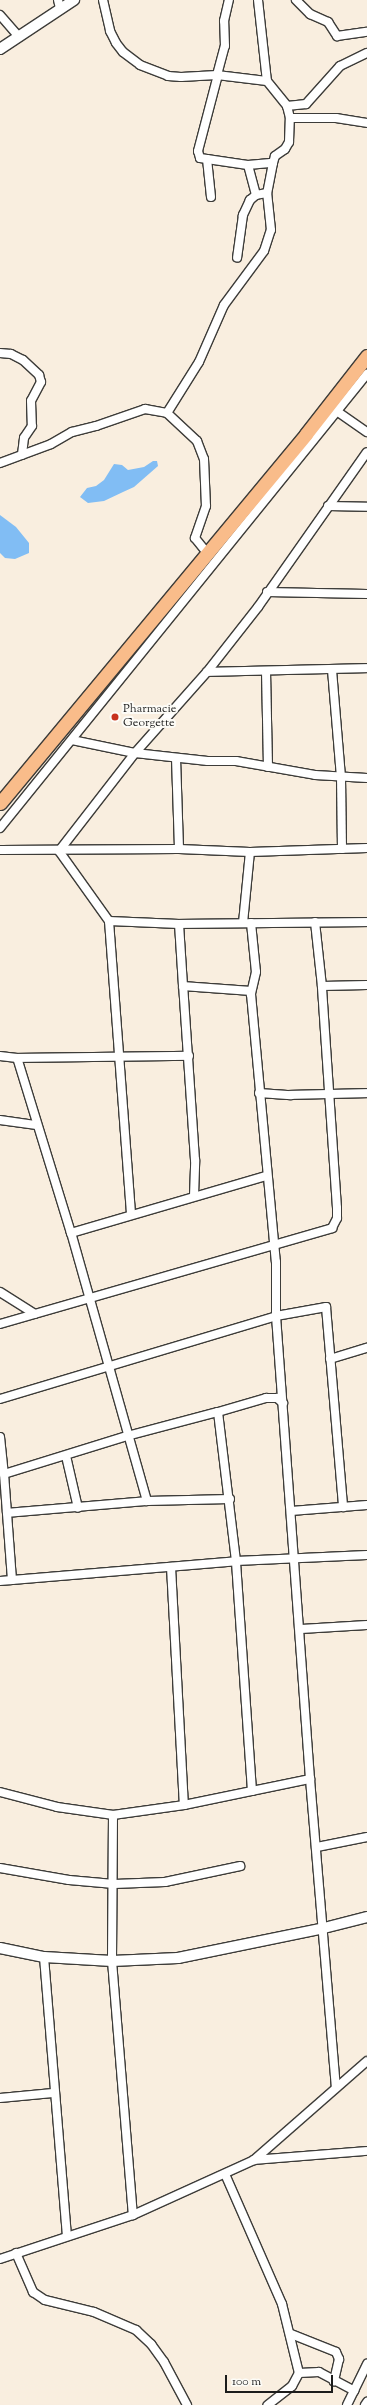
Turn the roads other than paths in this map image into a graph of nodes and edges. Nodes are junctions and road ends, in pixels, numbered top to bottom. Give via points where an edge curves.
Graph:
1 (74, 0) edge
2 (103, 0) edge
3 (229, 0) edge
4 (258, 0) edge
5 (296, 0) edge
6 (59, 4) edge
7 (0, 15) edge
8 (367, 32) edge
9 (19, 37) junction
10 (0, 49) edge
11 (367, 53) edge
12 (218, 75) junction
13 (267, 81) junction
14 (287, 106) junction
15 (290, 118) junction
16 (367, 123) edge
17 (208, 159) junction
18 (273, 163) junction
19 (248, 165) junction
20 (267, 193) junction
21 (256, 195) junction
22 (210, 197) dead end
23 (237, 258) dead end
24 (0, 353) edge
25 (367, 356) edge
26 (367, 374) edge
27 (338, 412) junction
28 (167, 413) junction
29 (367, 432) edge
30 (367, 452) edge
31 (22, 455) junction
32 (0, 462) edge
33 (328, 506) junction
34 (367, 507) edge
35 (207, 552) junction
36 (267, 592) junction
37 (367, 594) edge
38 (367, 668) edge
39 (332, 670) junction
40 (266, 671) junction
41 (207, 672) junction
42 (72, 740) junction
43 (135, 753) junction
44 (176, 758) junction
45 (268, 767) junction
46 (341, 777) junction
47 (367, 778) edge
48 (0, 803) edge
49 (0, 828) edge
50 (367, 848) edge
51 (179, 849) junction
52 (342, 849) junction
53 (0, 850) edge
54 (59, 851) junction
55 (250, 852) junction
56 (109, 921) junction
57 (315, 922) junction
58 (367, 922) edge
59 (247, 923) junction
60 (179, 924) junction
61 (367, 985) edge
62 (183, 986) junction
63 (322, 986) junction
64 (251, 991) junction
65 (0, 1056) edge
66 (189, 1056) junction
67 (119, 1057) junction
68 (17, 1058) junction
69 (259, 1093) junction
70 (367, 1093) edge
71 (330, 1095) junction
72 (0, 1120) edge
73 (37, 1125) junction
74 (266, 1176) junction
75 (194, 1196) junction
76 (131, 1214) junction
77 (71, 1234) junction
78 (273, 1244) junction
79 (0, 1292) edge
80 (88, 1297) junction
81 (36, 1314) junction
82 (276, 1316) junction
83 (0, 1324) edge
84 (367, 1348) edge
85 (330, 1359) junction
86 (107, 1367) junction
87 (0, 1399) edge
88 (283, 1403) junction
89 (218, 1412) junction
90 (127, 1436) junction
91 (0, 1437) edge
92 (66, 1456) junction
93 (4, 1474) junction
94 (230, 1499) junction
95 (147, 1502) junction
96 (367, 1506) edge
97 (343, 1507) junction
98 (78, 1508) junction
99 (290, 1511) junction
100 (7, 1513) junction
101 (367, 1555) edge
102 (295, 1558) junction
103 (236, 1561) junction
104 (170, 1567) junction
105 (12, 1580) junction
106 (0, 1581) edge
107 (367, 1625) edge
108 (301, 1629) junction
109 (310, 1779) junction
110 (252, 1791) junction
111 (0, 1792) edge
112 (184, 1805) junction
113 (113, 1814) junction
114 (367, 1837) edge
115 (317, 1847) junction
116 (240, 1866) dead end
117 (0, 1868) edge
118 (114, 1884) junction
119 (367, 1917) edge
120 (324, 1928) junction
121 (0, 1948) edge
122 (44, 1957) junction
123 (112, 1961) junction
124 (367, 2061) edge
125 (336, 2087) junction
126 (53, 2093) junction
127 (0, 2098) edge
128 (367, 2151) edge
129 (254, 2160) junction
130 (225, 2174) junction
131 (133, 2215) junction
132 (67, 2236) junction
133 (16, 2253) junction
134 (0, 2259) edge
135 (291, 2334) junction
136 (367, 2364) edge
137 (299, 2373) junction
138 (334, 2381) junction
139 (354, 2391) junction
140 (367, 2402) edge
141 (187, 2405) edge
142 (268, 2405) edge
143 (347, 2405) edge
144 (365, 2405) edge

1 - 6 street
2 - 12 street via 110,31 116,43 140,65 168,76
3 - 12 street via 224,21 225,46
4 - 13 street
5 - 8 street via 310,14 328,22 337,36
6 - 9 street
7 - 9 street
9 - 10 street
11 - 14 street via 340,66 306,104
12 - 13 street
12 - 17 street via 198,151 200,158
13 - 14 street
14 - 15 street
15 - 16 street via 336,118
15 - 18 street via 289,142 285,149 274,157
17 - 19 street
17 - 22 street
18 - 19 street
18 - 20 street
19 - 21 street
20 - 21 street
20 - 28 street via 271,230 264,251 224,305 198,362
21 - 23 street via 247,204 243,214
24 - 31 street via 11,354 23,360 39,375 41,382 31,401 33,424 24,438
25 - 35 main road via 306,434
26 - 27 street
27 - 29 street
27 - 42 street
28 - 31 street via 145,409 72,432 51,444
28 - 35 street via 197,441 204,459 206,506 196,538
30 - 33 street
31 - 32 street
33 - 34 street
33 - 36 street
35 - 48 main road
36 - 37 street
36 - 41 street
38 - 39 street
39 - 40 street
39 - 46 street
40 - 41 street
40 - 45 street
41 - 43 street
42 - 43 street
42 - 49 street
43 - 44 street
43 - 54 street
44 - 45 street via 236,761
44 - 51 street
45 - 46 street
46 - 47 street
46 - 52 street
50 - 52 street
51 - 54 street
51 - 55 street
52 - 55 street
53 - 54 street
54 - 56 street
55 - 59 street
56 - 60 street
56 - 67 street
57 - 58 street
57 - 59 street
57 - 63 street
59 - 60 street
59 - 64 street via 256,972 255,984
60 - 62 street
61 - 63 street
62 - 64 street
62 - 66 street
63 - 71 street
64 - 69 street
65 - 68 street
66 - 67 street
66 - 75 street via 196,1179
67 - 68 street
67 - 76 street
68 - 73 street
69 - 71 street
69 - 74 street
70 - 71 street
71 - 78 street via 337,1208 335,1223 326,1231
72 - 73 street
73 - 77 street
74 - 75 street
74 - 78 street
75 - 76 street
76 - 77 street
77 - 80 street
78 - 80 street
78 - 82 street
79 - 81 street
80 - 81 street
80 - 86 street
81 - 83 street
82 - 85 street via 326,1307
82 - 86 street
82 - 88 street
84 - 85 street
85 - 97 street
86 - 87 street
86 - 90 street
88 - 89 street via 277,1398 266,1398
88 - 99 street
89 - 90 street
89 - 94 street
90 - 92 street
90 - 95 street
91 - 93 street
92 - 93 street
92 - 98 street
93 - 100 street
94 - 95 street
94 - 103 street
95 - 98 street
96 - 97 street
97 - 99 street
98 - 100 street
99 - 102 street
100 - 105 street
101 - 102 street
102 - 103 street
102 - 108 street
103 - 104 street
103 - 110 street
104 - 105 street
104 - 112 street
105 - 106 street
107 - 108 street
108 - 109 street
109 - 110 street
109 - 115 street
110 - 112 street
111 - 113 street via 57,1807
112 - 113 street
113 - 118 street
114 - 115 street
115 - 120 street
116 - 118 street via 165,1882
117 - 118 street via 69,1880
118 - 123 street
119 - 120 street
120 - 123 street via 178,1958
120 - 125 street
121 - 122 street
122 - 123 street
122 - 126 street
123 - 131 street
124 - 125 street
125 - 129 street
126 - 127 street
126 - 132 street
128 - 129 street
129 - 130 street
130 - 131 street
130 - 135 street via 282,2304
131 - 132 street
132 - 133 street
133 - 134 street
133 - 141 street via 33,2292 39,2296 64,2306 94,2312 136,2330 151,2344 164,2362
135 - 137 street
135 - 138 street via 336,2352 339,2359
136 - 139 street
137 - 138 street via 319,2372
137 - 142 street via 292,2386
138 - 139 street
139 - 143 street
140 - 144 street

